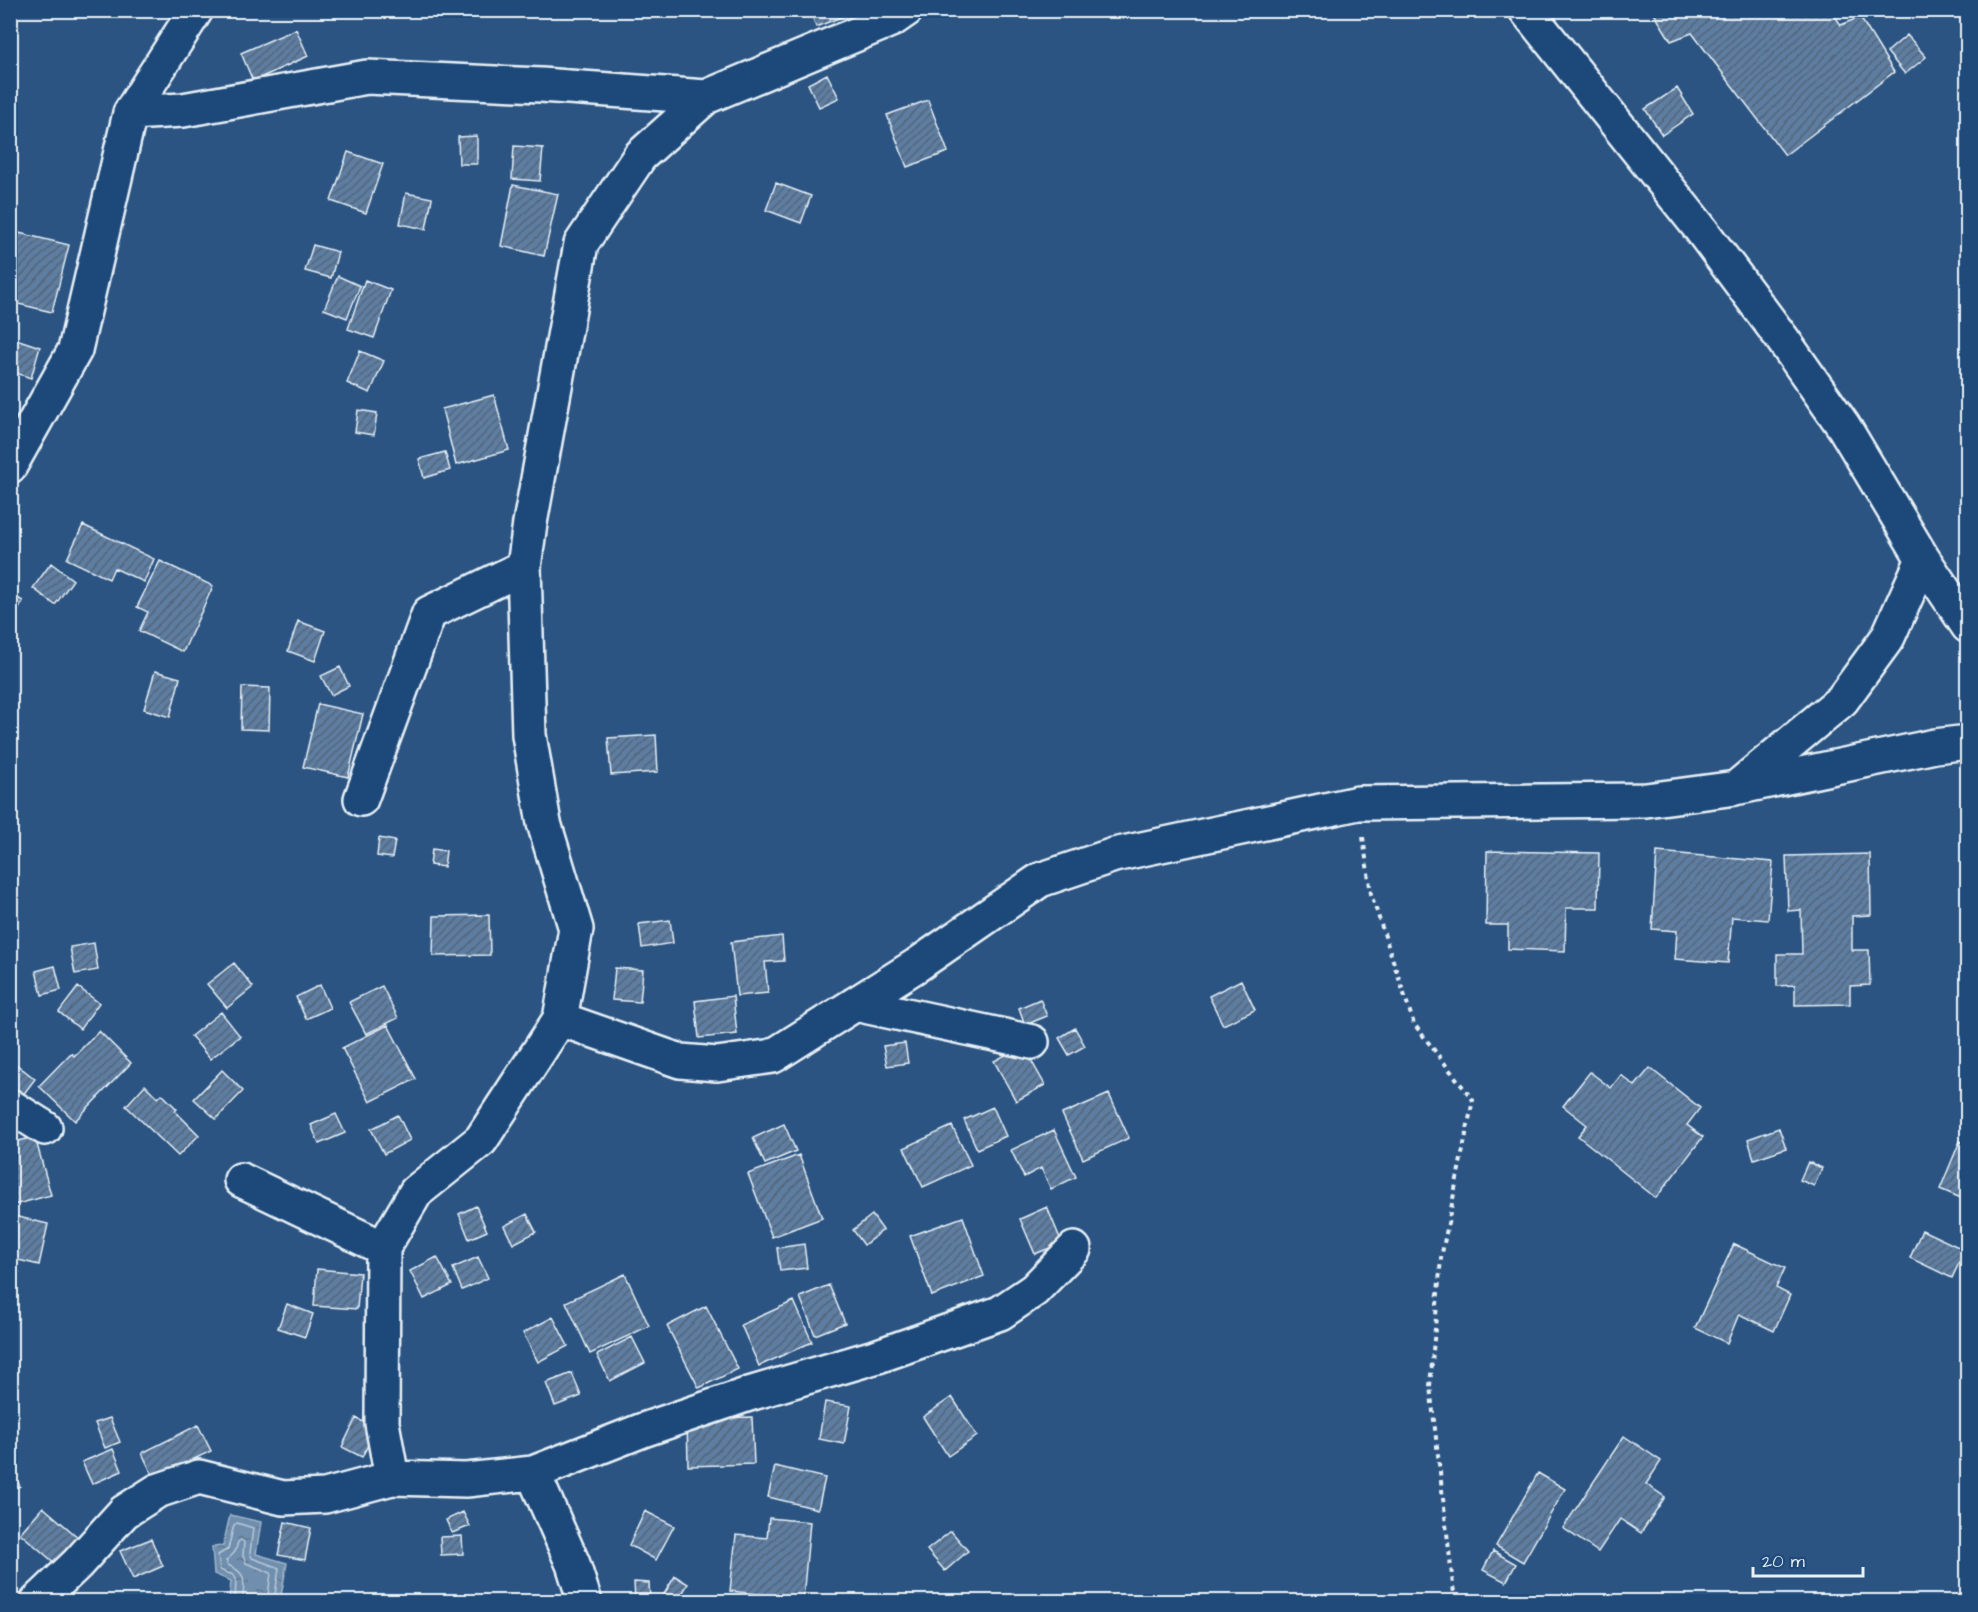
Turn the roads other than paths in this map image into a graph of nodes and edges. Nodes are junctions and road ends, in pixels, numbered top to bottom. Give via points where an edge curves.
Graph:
1 (196, 10) edge
2 (906, 10) edge
3 (1526, 10) edge
4 (706, 97) junction
5 (130, 113) junction
6 (10, 466) edge
7 (1923, 559) junction
8 (524, 567) junction
9 (1968, 626) edge
10 (1968, 742) edge
11 (1736, 788) junction
12 (361, 799) dead end
13 (855, 1004) junction
14 (560, 1019) junction
15 (1032, 1042) dead end
16 (10, 1106) edge
17 (45, 1128) dead end
18 (241, 1180) dead end
19 (383, 1248) junction
20 (1074, 1249) dead end
21 (532, 1473) junction
22 (392, 1478) junction
23 (37, 1602) edge
24 (585, 1602) edge

1 - 5 street
2 - 4 street via 893,19
3 - 7 street via 1699,226 1781,337 1844,427
4 - 5 street via 367,77 183,110
4 - 8 street via 640,156 581,244
5 - 6 street via 75,351
7 - 9 street
7 - 11 street via 1888,637 1842,700
8 - 12 street via 429,613
8 - 14 street via 529,735 544,823 576,929
10 - 11 street
11 - 13 street via 1646,800 1358,803 1114,855 1040,880
13 - 14 street via 772,1056 717,1064 680,1061
13 - 15 street
14 - 19 street via 481,1140 416,1192
16 - 17 street
18 - 19 street
19 - 22 street via 382,1423
20 - 21 street via 1034,1290 1000,1313 878,1356 748,1394
21 - 22 street via 466,1480
21 - 24 street via 573,1564
22 - 23 street via 325,1496 283,1498 199,1477 157,1491 124,1512

